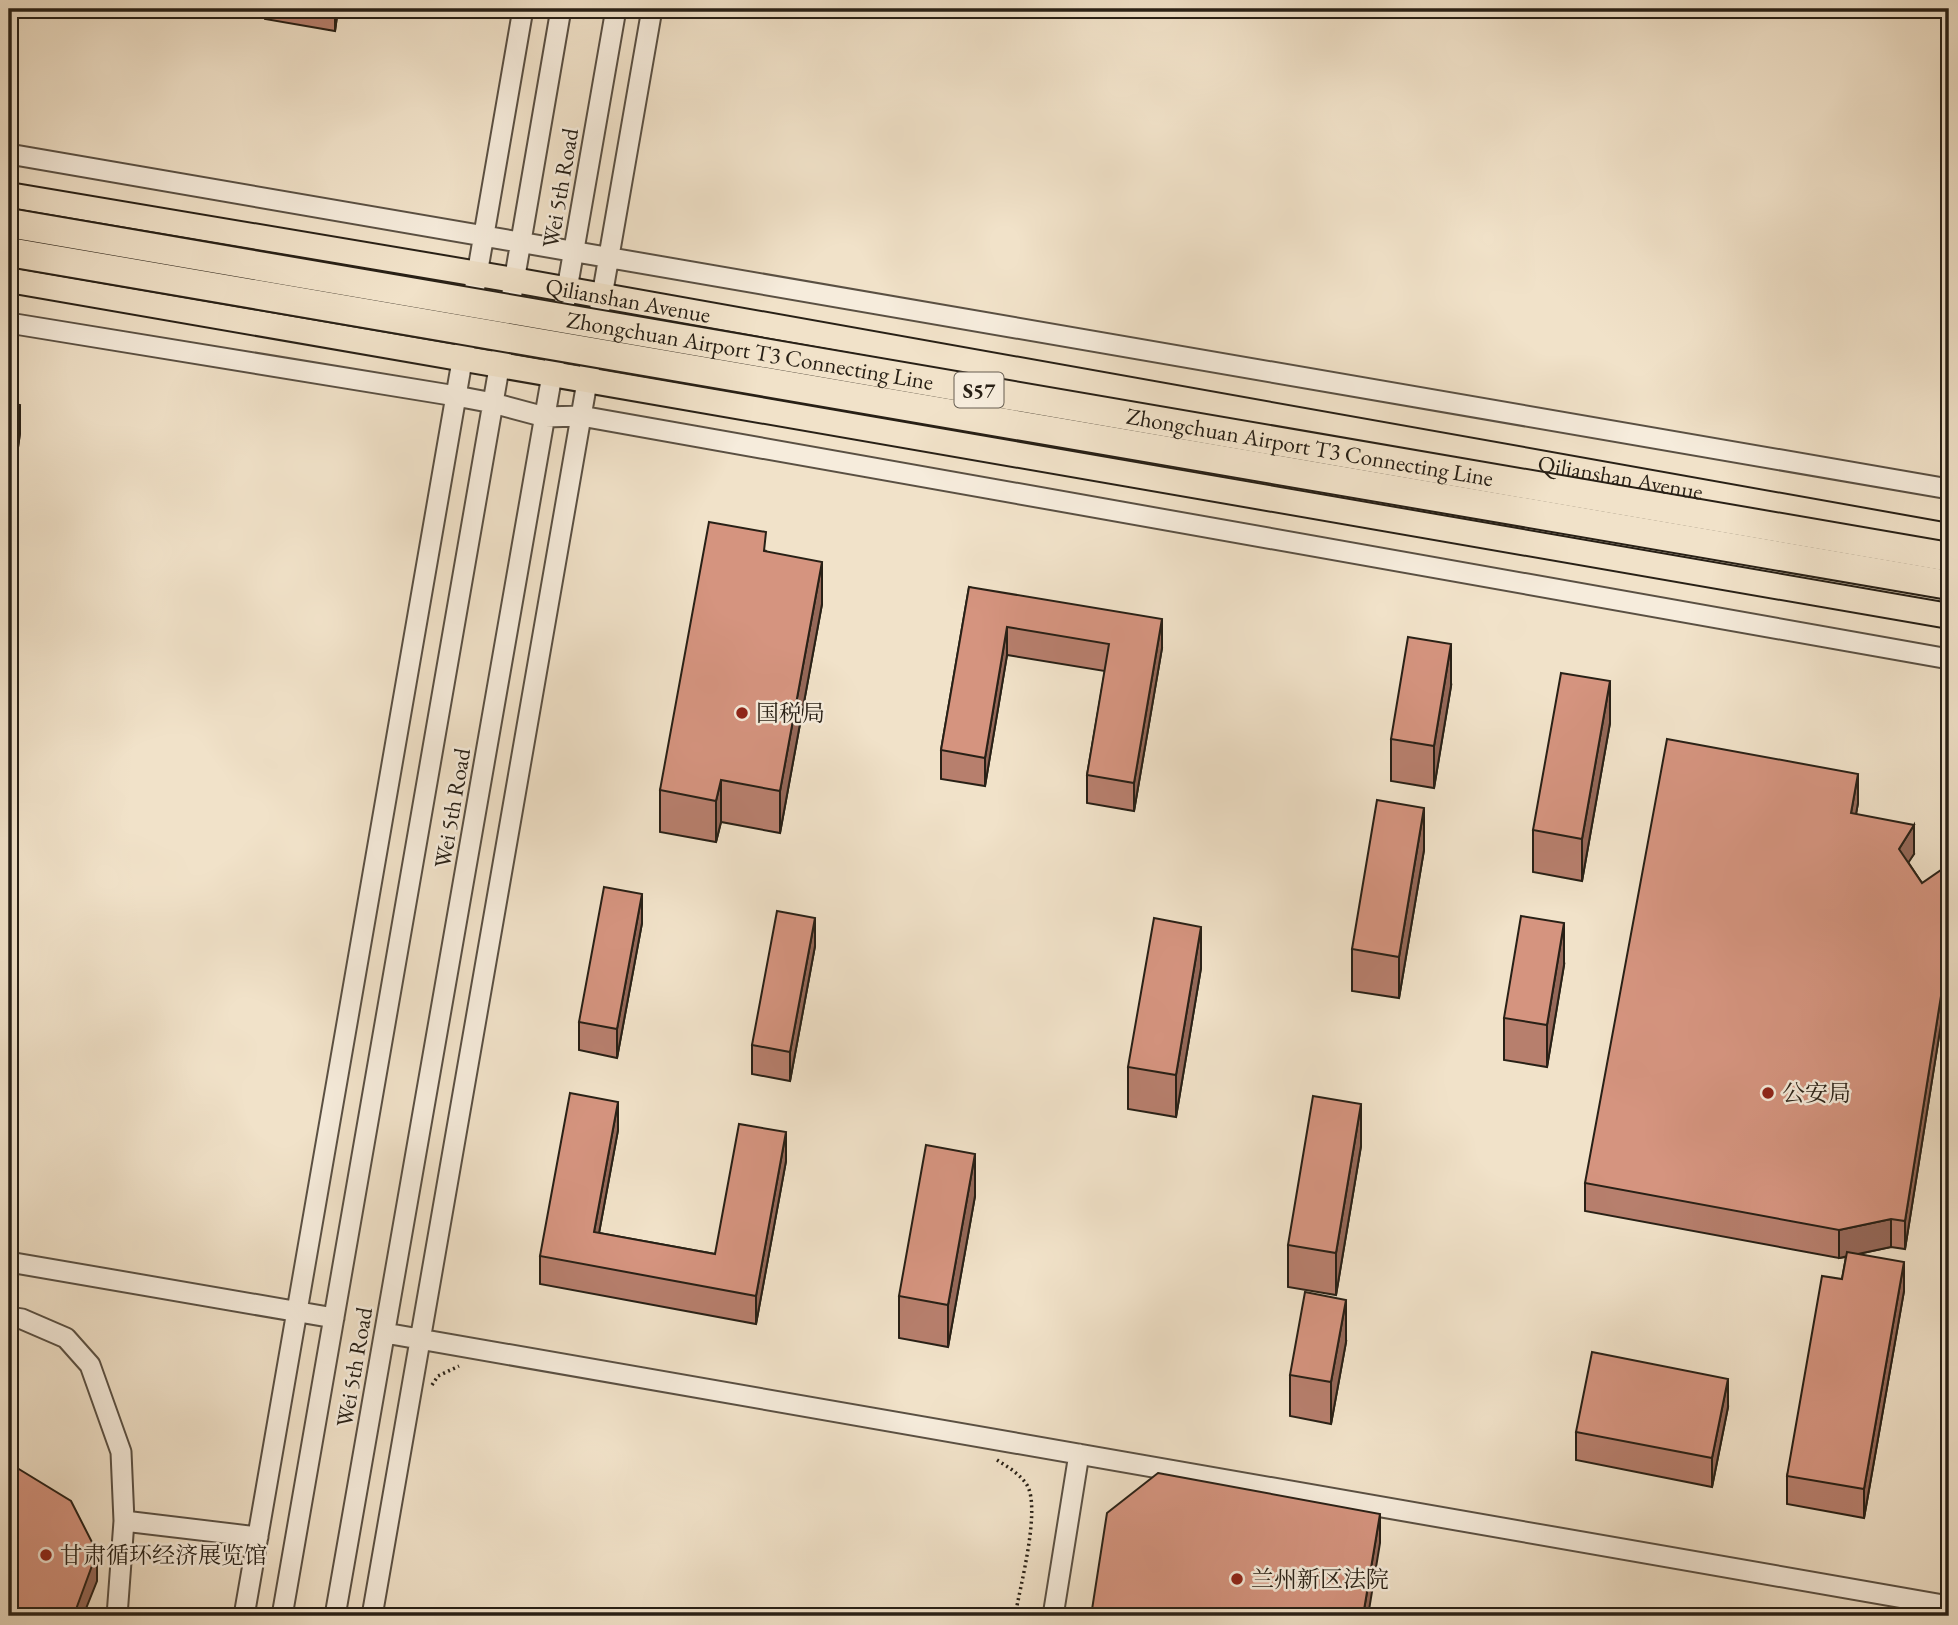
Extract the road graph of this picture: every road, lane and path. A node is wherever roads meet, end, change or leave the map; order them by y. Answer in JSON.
{"nodes":[{"id":1,"x":523,"y":9,"type":"edge"},
{"id":2,"x":561,"y":9,"type":"edge"},
{"id":3,"x":616,"y":9,"type":"edge"},
{"id":4,"x":652,"y":9,"type":"edge"},
{"id":5,"x":9,"y":154,"type":"edge"},
{"id":6,"x":9,"y":195,"type":"edge"},
{"id":7,"x":9,"y":223,"type":"edge"},
{"id":8,"x":484,"y":236,"type":"junction"},
{"id":9,"x":521,"y":242,"type":"junction"},
{"id":10,"x":573,"y":251,"type":"junction"},
{"id":11,"x":9,"y":252,"type":"edge"},
{"id":12,"x":609,"y":258,"type":"junction"},
{"id":13,"x":477,"y":274,"type":"junction"},
{"id":14,"x":9,"y":279,"type":"edge"},
{"id":15,"x":514,"y":280,"type":"junction"},
{"id":16,"x":567,"y":289,"type":"junction"},
{"id":17,"x":602,"y":296,"type":"junction"},
{"id":18,"x":9,"y":323,"type":"edge"},
{"id":19,"x":463,"y":358,"type":"junction"},
{"id":20,"x":499,"y":365,"type":"junction"},
{"id":21,"x":552,"y":374,"type":"junction"},
{"id":22,"x":588,"y":380,"type":"junction"},
{"id":23,"x":456,"y":396,"type":"junction"},
{"id":24,"x":493,"y":403,"type":"junction"},
{"id":25,"x":581,"y":416,"type":"junction"},
{"id":26,"x":545,"y":417,"type":"junction"},
{"id":27,"x":1949,"y":489,"type":"edge"},
{"id":28,"x":1949,"y":536,"type":"edge"},
{"id":29,"x":1949,"y":557,"type":"edge"},
{"id":30,"x":1949,"y":585,"type":"edge"},
{"id":31,"x":1949,"y":616,"type":"edge"},
{"id":32,"x":1949,"y":659,"type":"edge"},
{"id":33,"x":9,"y":1262,"type":"edge"},
{"id":34,"x":297,"y":1312,"type":"junction"},
{"id":35,"x":9,"y":1317,"type":"edge"},
{"id":36,"x":334,"y":1318,"type":"junction"},
{"id":37,"x":385,"y":1333,"type":"junction"},
{"id":38,"x":421,"y":1340,"type":"junction"},
{"id":39,"x":462,"y":1365,"type":"dead end"},
{"id":40,"x":427,"y":1392,"type":"dead end"},
{"id":41,"x":1079,"y":1454,"type":"junction"},
{"id":42,"x":997,"y":1460,"type":"dead end"},
{"id":43,"x":124,"y":1521,"type":"junction"},
{"id":44,"x":258,"y":1537,"type":"junction"},
{"id":45,"x":1949,"y":1606,"type":"edge"},
{"id":46,"x":117,"y":1616,"type":"edge"},
{"id":47,"x":244,"y":1616,"type":"edge"},
{"id":48,"x":282,"y":1616,"type":"edge"},
{"id":49,"x":335,"y":1616,"type":"edge"},
{"id":50,"x":372,"y":1616,"type":"edge"},
{"id":51,"x":1015,"y":1616,"type":"edge"},
{"id":52,"x":1053,"y":1616,"type":"edge"}],
"edges":[{"from":1,"to":8,"type":"street"},
{"from":2,"to":9,"type":"street","name":"Wei 5th Road"},
{"from":3,"to":10,"type":"street","name":"Wei 5th Road"},
{"from":4,"to":12,"type":"street"},
{"from":5,"to":8,"type":"street"},
{"from":6,"to":13,"type":"main road","name":"Qilianshan Avenue"},
{"from":7,"to":29,"type":"highway","name":"Zhongchuan Airport T3 Connecting Line","number":"S57","bridge":true},
{"from":8,"to":9,"type":"street"},
{"from":8,"to":13,"type":"street"},
{"from":9,"to":10,"type":"street"},
{"from":9,"to":15,"type":"street","name":"Wei 5th Road"},
{"from":10,"to":12,"type":"street"},
{"from":10,"to":16,"type":"street","name":"Wei 5th Road"},
{"from":11,"to":30,"type":"highway","name":"Zhongchuan Airport T3 Connecting Line","number":"S57","bridge":true},
{"from":12,"to":17,"type":"street"},
{"from":12,"to":27,"type":"street"},
{"from":13,"to":15,"type":"main road","name":"Qilianshan Avenue"},
{"from":13,"to":19,"type":"street"},
{"from":14,"to":19,"type":"main road"},
{"from":15,"to":16,"type":"main road","name":"Qilianshan Avenue"},
{"from":15,"to":20,"type":"street","name":"Wei 5th Road"},
{"from":16,"to":17,"type":"main road","name":"Qilianshan Avenue"},
{"from":16,"to":21,"type":"street","name":"Wei 5th Road"},
{"from":17,"to":22,"type":"street"},
{"from":17,"to":28,"type":"main road","name":"Qilianshan Avenue"},
{"from":18,"to":23,"type":"street"},
{"from":19,"to":20,"type":"main road"},
{"from":19,"to":23,"type":"street"},
{"from":20,"to":21,"type":"main road"},
{"from":20,"to":24,"type":"street","name":"Wei 5th Road"},
{"from":21,"to":22,"type":"main road"},
{"from":21,"to":26,"type":"street","name":"Wei 5th Road"},
{"from":22,"to":25,"type":"street"},
{"from":22,"to":31,"type":"main road"},
{"from":23,"to":24,"type":"street"},
{"from":23,"to":34,"type":"street"},
{"from":24,"to":26,"type":"street"},
{"from":24,"to":36,"type":"street","name":"Wei 5th Road"},
{"from":25,"to":26,"type":"street"},
{"from":25,"to":32,"type":"street"},
{"from":25,"to":38,"type":"street"},
{"from":26,"to":37,"type":"street","name":"Wei 5th Road"},
{"from":33,"to":34,"type":"street"},
{"from":34,"to":36,"type":"street"},
{"from":34,"to":44,"type":"street"},
{"from":35,"to":43,"type":"street"},
{"from":36,"to":48,"type":"street","name":"Wei 5th Road"},
{"from":37,"to":38,"type":"street"},
{"from":37,"to":49,"type":"street","name":"Wei 5th Road"},
{"from":38,"to":41,"type":"street"},
{"from":38,"to":50,"type":"street"},
{"from":39,"to":40,"type":"path"},
{"from":41,"to":45,"type":"street"},
{"from":41,"to":52,"type":"street"},
{"from":42,"to":51,"type":"path"},
{"from":43,"to":44,"type":"street"},
{"from":43,"to":46,"type":"street"},
{"from":44,"to":47,"type":"street"}]}
